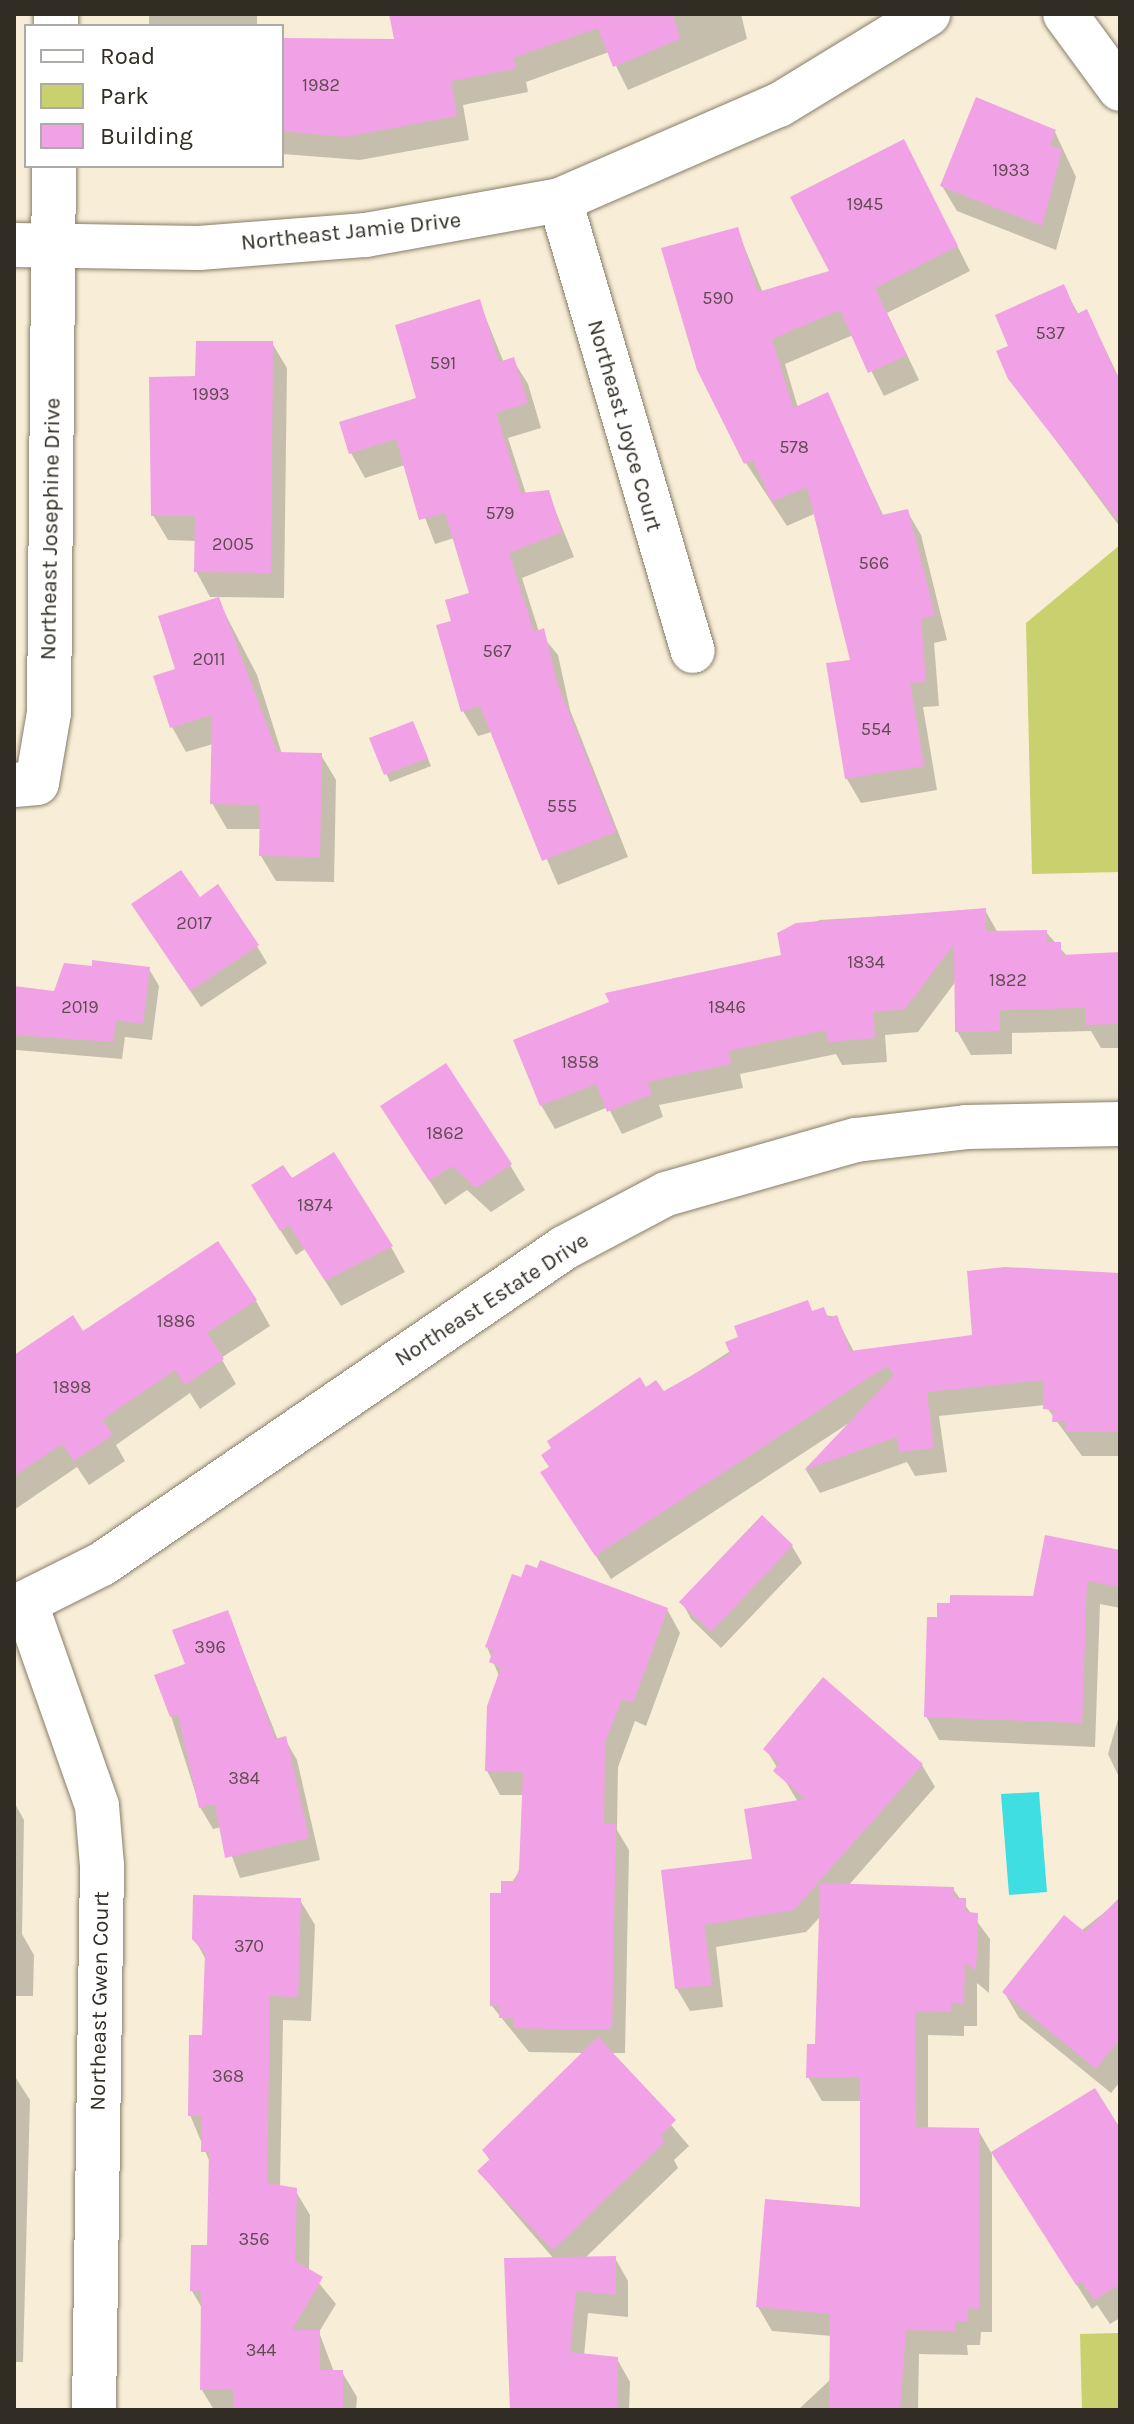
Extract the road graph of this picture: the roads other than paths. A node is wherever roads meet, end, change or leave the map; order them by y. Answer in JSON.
{"nodes":[{"id":1,"x":928,"y":14,"type":"edge"},
{"id":2,"x":1065,"y":14,"type":"edge"},
{"id":3,"x":1120,"y":89,"type":"edge"},
{"id":4,"x":53,"y":168,"type":"edge"},
{"id":5,"x":560,"y":200,"type":"junction"},
{"id":6,"x":33,"y":248,"type":"edge"},
{"id":7,"x":693,"y":651,"type":"dead end"},
{"id":8,"x":14,"y":785,"type":"edge"},
{"id":9,"x":1120,"y":1124,"type":"edge"},
{"id":10,"x":20,"y":1606,"type":"edge"},
{"id":11,"x":94,"y":2410,"type":"edge"}],
"edges":[{"from":1,"to":5,"type":"street","name":"Northeast Jamie Drive"},
{"from":2,"to":3,"type":"street"},
{"from":4,"to":6,"type":"street"},
{"from":5,"to":6,"type":"street","name":"Northeast Jamie Drive"},
{"from":5,"to":7,"type":"street","name":"Northeast Joyce Court"},
{"from":6,"to":8,"type":"street","name":"Northeast Josephine Drive"},
{"from":9,"to":10,"type":"street","name":"Northeast Estate Drive"},
{"from":10,"to":11,"type":"street","name":"Northeast Gwen Court"}]}
